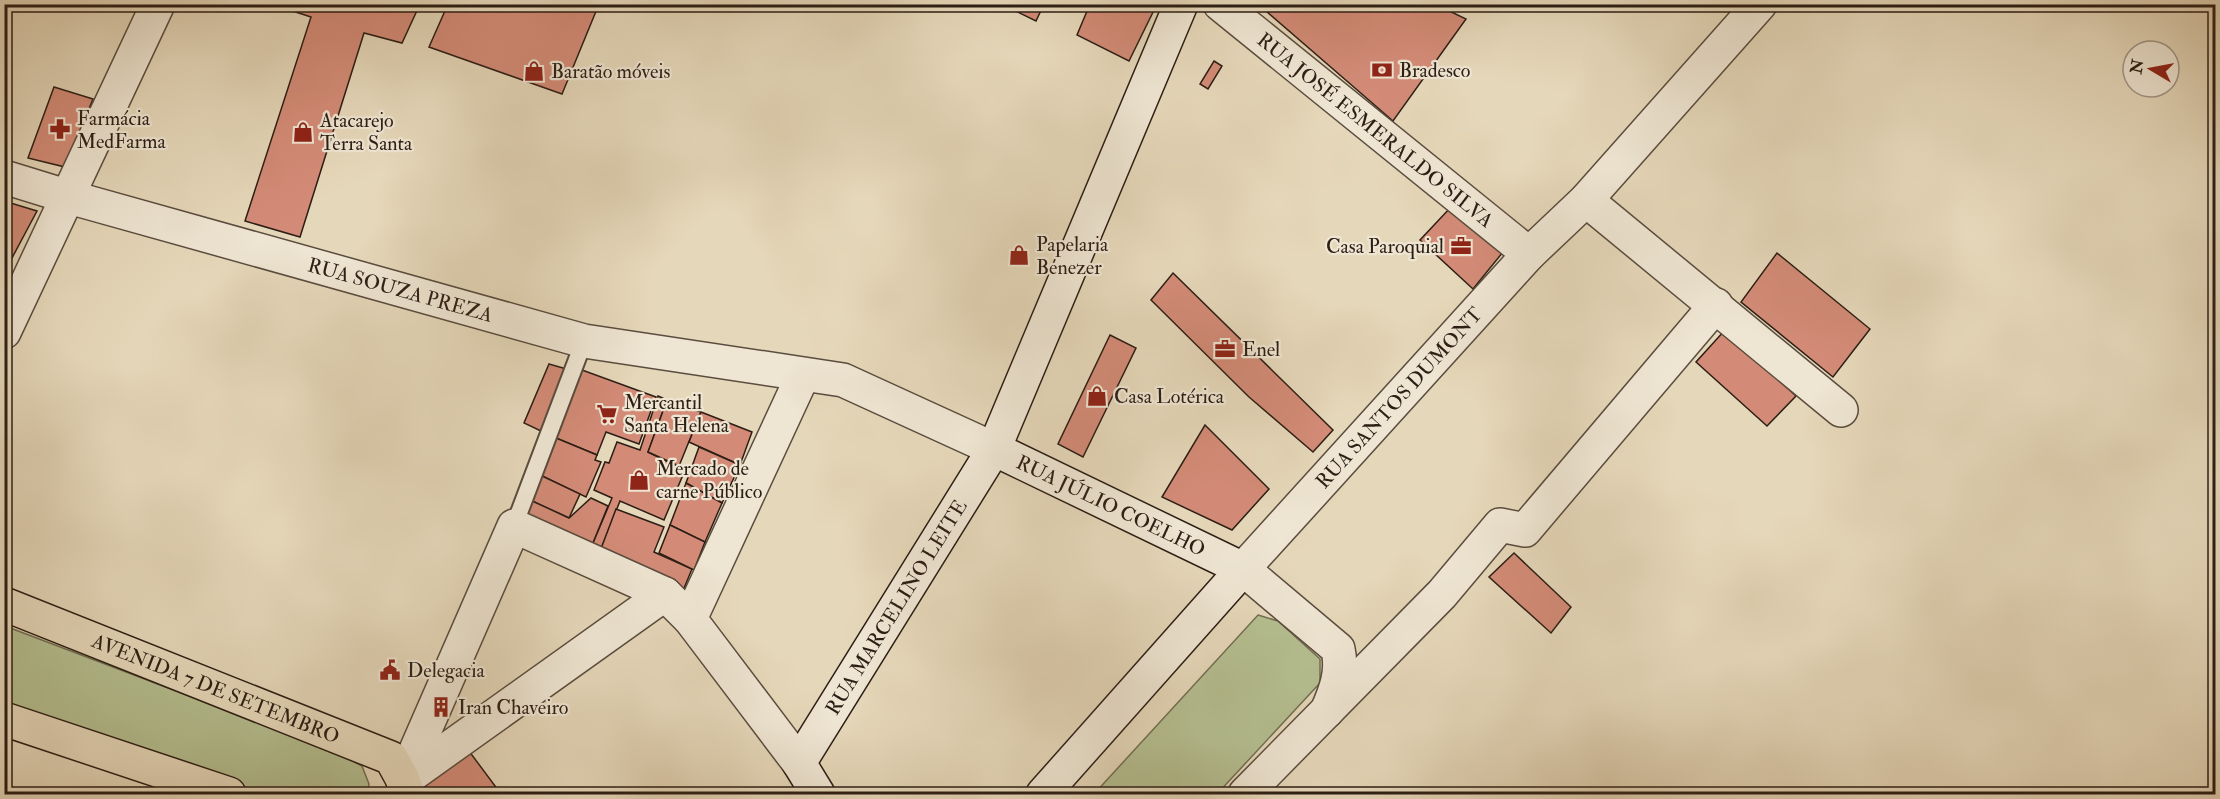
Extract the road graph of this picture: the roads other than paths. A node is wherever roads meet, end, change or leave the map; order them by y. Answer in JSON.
{"nodes":[{"id":1,"x":158,"y":4,"type":"edge"},
{"id":2,"x":1181,"y":4,"type":"edge"},
{"id":3,"x":1220,"y":4,"type":"edge"},
{"id":4,"x":1760,"y":4,"type":"edge"},
{"id":5,"x":4,"y":177,"type":"edge"},
{"id":6,"x":69,"y":197,"type":"junction"},
{"id":7,"x":1586,"y":200,"type":"junction"},
{"id":8,"x":1529,"y":254,"type":"junction"},
{"id":9,"x":1716,"y":305,"type":"junction"},
{"id":10,"x":4,"y":332,"type":"edge"},
{"id":11,"x":584,"y":341,"type":"junction"},
{"id":12,"x":803,"y":375,"type":"junction"},
{"id":13,"x":1841,"y":410,"type":"dead end"},
{"id":14,"x":994,"y":449,"type":"junction"},
{"id":15,"x":514,"y":526,"type":"junction"},
{"id":16,"x":1243,"y":569,"type":"junction"},
{"id":17,"x":665,"y":594,"type":"junction"},
{"id":18,"x":4,"y":604,"type":"edge"},
{"id":19,"x":690,"y":619,"type":"junction"},
{"id":20,"x":1327,"y":711,"type":"junction"},
{"id":21,"x":4,"y":719,"type":"edge"},
{"id":22,"x":799,"y":763,"type":"junction"},
{"id":23,"x":406,"y":790,"type":"edge"},
{"id":24,"x":229,"y":795,"type":"edge"},
{"id":25,"x":818,"y":795,"type":"edge"},
{"id":26,"x":1043,"y":795,"type":"edge"},
{"id":27,"x":1245,"y":795,"type":"edge"}],
"edges":[{"from":1,"to":6,"type":"street"},
{"from":2,"to":14,"type":"street","name":"RUA MARCELINO LEITE"},
{"from":3,"to":8,"type":"street","name":"RUA JOSÉ ESMERALDO SILVA"},
{"from":4,"to":7,"type":"street","name":"RUA SANTOS DUMONT"},
{"from":5,"to":6,"type":"street","name":"RUA SOUZA PREZA"},
{"from":6,"to":10,"type":"street"},
{"from":6,"to":11,"type":"street","name":"RUA SOUZA PREZA"},
{"from":7,"to":8,"type":"street","name":"RUA SANTOS DUMONT"},
{"from":7,"to":9,"type":"street"},
{"from":8,"to":16,"type":"street","name":"RUA SANTOS DUMONT"},
{"from":9,"to":13,"type":"street"},
{"from":9,"to":20,"type":"street"},
{"from":11,"to":12,"type":"street","name":"RUA SOUZA PREZA"},
{"from":11,"to":15,"type":"lane"},
{"from":12,"to":14,"type":"street","name":"RUA JÚLIO COELHO"},
{"from":12,"to":19,"type":"street"},
{"from":14,"to":16,"type":"street","name":"RUA JÚLIO COELHO"},
{"from":14,"to":22,"type":"street","name":"RUA MARCELINO LEITE"},
{"from":15,"to":17,"type":"street"},
{"from":15,"to":23,"type":"street"},
{"from":16,"to":20,"type":"street","name":"RUA JÚLIO COELHO"},
{"from":16,"to":26,"type":"street","name":"RUA SANTOS DUMONT"},
{"from":17,"to":19,"type":"street"},
{"from":17,"to":23,"type":"street"},
{"from":18,"to":23,"type":"main road","name":"AVENIDA 7 DE SETEMBRO"},
{"from":19,"to":22,"type":"street"},
{"from":20,"to":27,"type":"street"},
{"from":21,"to":24,"type":"main road"},
{"from":22,"to":25,"type":"street"}]}
